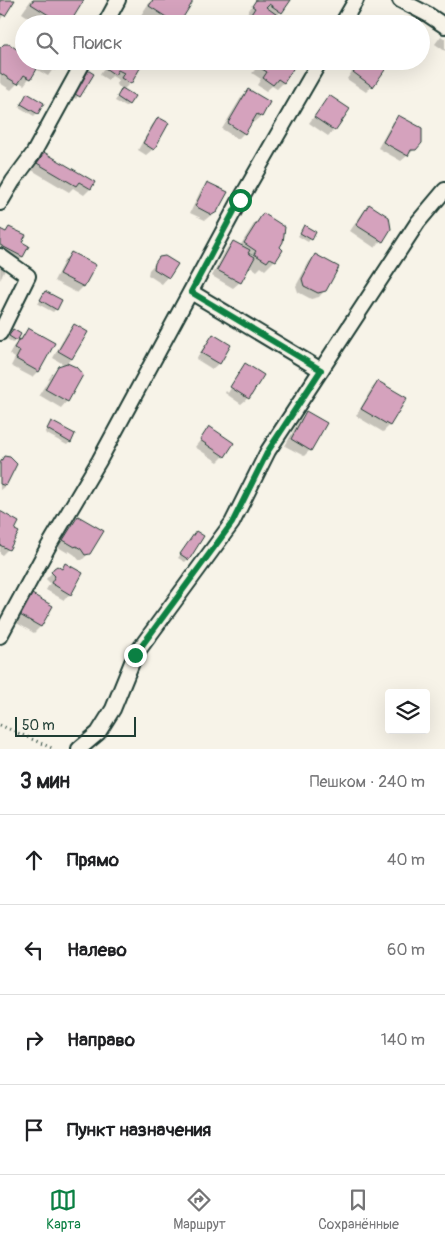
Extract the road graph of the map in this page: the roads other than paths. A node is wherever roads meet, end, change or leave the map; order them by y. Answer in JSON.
{"nodes":[{"id":1,"x":118,"y":0,"type":"edge"},
{"id":2,"x":356,"y":0,"type":"edge"},
{"id":3,"x":400,"y":0,"type":"edge"},
{"id":4,"x":110,"y":15,"type":"edge"},
{"id":5,"x":347,"y":15,"type":"edge"},
{"id":6,"x":429,"y":15,"type":"edge"},
{"id":7,"x":430,"y":15,"type":"edge"},
{"id":8,"x":445,"y":26,"type":"edge"},
{"id":9,"x":79,"y":70,"type":"edge"},
{"id":10,"x":315,"y":70,"type":"edge"},
{"id":11,"x":0,"y":174,"type":"edge"},
{"id":12,"x":13,"y":181,"type":"junction"},
{"id":13,"x":445,"y":190,"type":"edge"},
{"id":14,"x":0,"y":203,"type":"edge"},
{"id":15,"x":0,"y":256,"type":"edge"},
{"id":16,"x":191,"y":292,"type":"junction"},
{"id":17,"x":0,"y":333,"type":"edge"},
{"id":18,"x":321,"y":370,"type":"junction"},
{"id":19,"x":0,"y":636,"type":"edge"},
{"id":20,"x":79,"y":749,"type":"edge"}],
"edges":[{"from":1,"to":4,"type":"street"},
{"from":2,"to":5,"type":"street"},
{"from":3,"to":6,"type":"street"},
{"from":7,"to":8,"type":"street"},
{"from":9,"to":12,"type":"street"},
{"from":10,"to":16,"type":"street"},
{"from":11,"to":12,"type":"street"},
{"from":12,"to":14,"type":"street"},
{"from":13,"to":18,"type":"street"},
{"from":15,"to":17,"type":"street"},
{"from":16,"to":18,"type":"street"},
{"from":16,"to":19,"type":"street"},
{"from":18,"to":20,"type":"street"}]}
